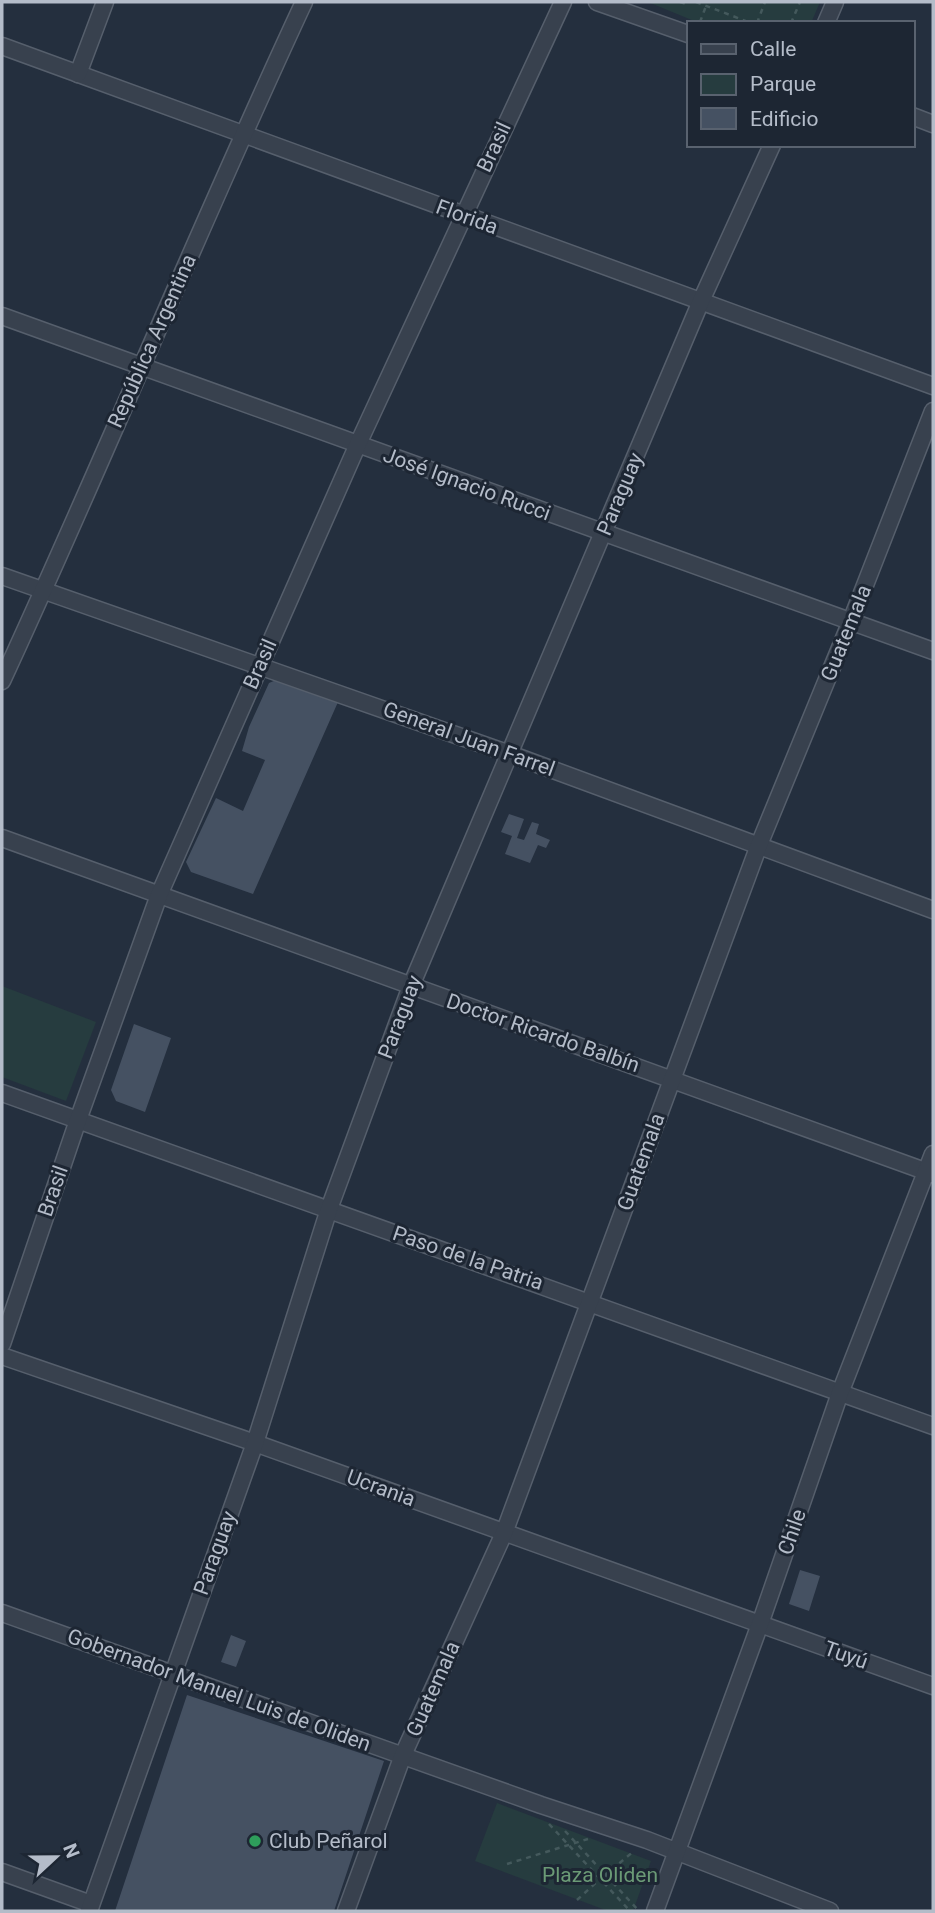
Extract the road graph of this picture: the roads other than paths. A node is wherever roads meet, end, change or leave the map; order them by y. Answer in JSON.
{"nodes":[{"id":1,"x":105,"y":2,"type":"edge"},
{"id":2,"x":304,"y":2,"type":"edge"},
{"id":3,"x":562,"y":2,"type":"edge"},
{"id":4,"x":597,"y":2,"type":"edge"},
{"id":5,"x":835,"y":2,"type":"edge"},
{"id":6,"x":827,"y":21,"type":"edge"},
{"id":7,"x":687,"y":34,"type":"edge"},
{"id":8,"x":2,"y":46,"type":"edge"},
{"id":9,"x":78,"y":74,"type":"junction"},
{"id":10,"x":914,"y":118,"type":"edge"},
{"id":11,"x":933,"y":124,"type":"edge"},
{"id":12,"x":243,"y":134,"type":"junction"},
{"id":13,"x":771,"y":147,"type":"edge"},
{"id":14,"x":462,"y":215,"type":"junction"},
{"id":15,"x":701,"y":301,"type":"junction"},
{"id":16,"x":2,"y":316,"type":"edge"},
{"id":17,"x":141,"y":366,"type":"junction"},
{"id":18,"x":933,"y":386,"type":"edge"},
{"id":19,"x":933,"y":411,"type":"edge"},
{"id":20,"x":358,"y":444,"type":"junction"},
{"id":21,"x":604,"y":532,"type":"junction"},
{"id":22,"x":2,"y":576,"type":"edge"},
{"id":23,"x":44,"y":590,"type":"junction"},
{"id":24,"x":851,"y":621,"type":"junction"},
{"id":25,"x":933,"y":651,"type":"edge"},
{"id":26,"x":260,"y":664,"type":"junction"},
{"id":27,"x":2,"y":681,"type":"edge"},
{"id":28,"x":510,"y":754,"type":"junction"},
{"id":29,"x":2,"y":838,"type":"edge"},
{"id":30,"x":759,"y":845,"type":"junction"},
{"id":31,"x":159,"y":895,"type":"junction"},
{"id":32,"x":933,"y":910,"type":"edge"},
{"id":33,"x":411,"y":986,"type":"junction"},
{"id":34,"x":671,"y":1078,"type":"junction"},
{"id":35,"x":2,"y":1093,"type":"edge"},
{"id":36,"x":78,"y":1120,"type":"junction"},
{"id":37,"x":933,"y":1154,"type":"edge"},
{"id":38,"x":930,"y":1173,"type":"edge"},
{"id":39,"x":330,"y":1209,"type":"junction"},
{"id":40,"x":590,"y":1301,"type":"junction"},
{"id":41,"x":2,"y":1344,"type":"edge"},
{"id":42,"x":2,"y":1356,"type":"edge"},
{"id":43,"x":840,"y":1393,"type":"junction"},
{"id":44,"x":933,"y":1426,"type":"edge"},
{"id":45,"x":255,"y":1443,"type":"junction"},
{"id":46,"x":504,"y":1533,"type":"junction"},
{"id":47,"x":2,"y":1613,"type":"edge"},
{"id":48,"x":760,"y":1624,"type":"junction"},
{"id":49,"x":171,"y":1674,"type":"junction"},
{"id":50,"x":933,"y":1686,"type":"edge"},
{"id":51,"x":403,"y":1755,"type":"junction"},
{"id":52,"x":678,"y":1851,"type":"junction"},
{"id":53,"x":2,"y":1872,"type":"edge"},
{"id":54,"x":90,"y":1907,"type":"edge"},
{"id":55,"x":346,"y":1911,"type":"edge"},
{"id":56,"x":655,"y":1911,"type":"edge"},
{"id":57,"x":831,"y":1911,"type":"edge"}],
"edges":[{"from":1,"to":9,"type":"street"},
{"from":2,"to":12,"type":"street","name":"República Argentina"},
{"from":3,"to":14,"type":"street","name":"Brasil"},
{"from":4,"to":7,"type":"street"},
{"from":5,"to":6,"type":"street"},
{"from":8,"to":9,"type":"street","name":"Florida"},
{"from":9,"to":12,"type":"street","name":"Florida"},
{"from":10,"to":11,"type":"street"},
{"from":12,"to":14,"type":"street","name":"Florida"},
{"from":12,"to":17,"type":"street","name":"República Argentina"},
{"from":13,"to":15,"type":"street","name":"Paraguay"},
{"from":14,"to":15,"type":"street","name":"Florida"},
{"from":14,"to":20,"type":"street","name":"Brasil"},
{"from":15,"to":18,"type":"street","name":"Florida"},
{"from":15,"to":21,"type":"street","name":"Paraguay"},
{"from":16,"to":17,"type":"street","name":"José Ignacio Rucci"},
{"from":17,"to":20,"type":"street","name":"José Ignacio Rucci"},
{"from":17,"to":23,"type":"street","name":"República Argentina"},
{"from":19,"to":24,"type":"street","name":"Guatemala"},
{"from":20,"to":21,"type":"street","name":"José Ignacio Rucci"},
{"from":20,"to":26,"type":"street","name":"Brasil"},
{"from":21,"to":24,"type":"street","name":"José Ignacio Rucci"},
{"from":21,"to":28,"type":"street","name":"Paraguay"},
{"from":22,"to":23,"type":"street","name":"General Juan Farrel"},
{"from":23,"to":26,"type":"street","name":"General Juan Farrel"},
{"from":23,"to":27,"type":"street","name":"República Argentina"},
{"from":24,"to":25,"type":"street","name":"José Ignacio Rucci"},
{"from":24,"to":30,"type":"street","name":"Guatemala"},
{"from":26,"to":28,"type":"street","name":"General Juan Farrel"},
{"from":26,"to":31,"type":"street","name":"Brasil"},
{"from":28,"to":30,"type":"street","name":"General Juan Farrel"},
{"from":28,"to":33,"type":"street","name":"Paraguay"},
{"from":29,"to":31,"type":"street","name":"Doctor Ricardo Balbín"},
{"from":30,"to":32,"type":"street","name":"General Juan Farrel"},
{"from":30,"to":34,"type":"street","name":"Guatemala"},
{"from":31,"to":33,"type":"street","name":"Doctor Ricardo Balbín"},
{"from":31,"to":36,"type":"street","name":"Brasil"},
{"from":33,"to":34,"type":"street","name":"Doctor Ricardo Balbín"},
{"from":33,"to":39,"type":"street","name":"Paraguay"},
{"from":34,"to":38,"type":"street","name":"Doctor Ricardo Balbín"},
{"from":34,"to":40,"type":"street","name":"Guatemala"},
{"from":35,"to":36,"type":"street","name":"Paso de la Patria"},
{"from":36,"to":39,"type":"street","name":"Paso de la Patria"},
{"from":36,"to":41,"type":"street","name":"Brasil"},
{"from":37,"to":38,"type":"street","name":"Chile"},
{"from":38,"to":43,"type":"street","name":"Chile"},
{"from":39,"to":40,"type":"street","name":"Paso de la Patria"},
{"from":39,"to":45,"type":"street","name":"Paraguay"},
{"from":40,"to":43,"type":"street","name":"Paso de la Patria"},
{"from":40,"to":46,"type":"street","name":"Guatemala"},
{"from":42,"to":45,"type":"street","name":"Ucrania"},
{"from":43,"to":44,"type":"street","name":"Paso de la Patria"},
{"from":43,"to":48,"type":"street","name":"Chile"},
{"from":45,"to":46,"type":"street","name":"Ucrania"},
{"from":45,"to":49,"type":"street","name":"Paraguay"},
{"from":46,"to":48,"type":"street","name":"Ucrania"},
{"from":46,"to":51,"type":"street","name":"Guatemala"},
{"from":47,"to":49,"type":"street","name":"Gobernador Manuel Luis de Oliden"},
{"from":48,"to":50,"type":"street","name":"Tuyú"},
{"from":48,"to":52,"type":"street","name":"Chile"},
{"from":49,"to":51,"type":"street","name":"Gobernador Manuel Luis de Oliden"},
{"from":49,"to":54,"type":"street","name":"Paraguay"},
{"from":51,"to":52,"type":"street","name":"Gobernador Manuel Luis de Oliden"},
{"from":51,"to":55,"type":"street","name":"Guatemala"},
{"from":52,"to":56,"type":"street","name":"Chile"},
{"from":52,"to":57,"type":"street","name":"Gobernador Manuel Luis de Oliden"},
{"from":53,"to":54,"type":"street"}]}
